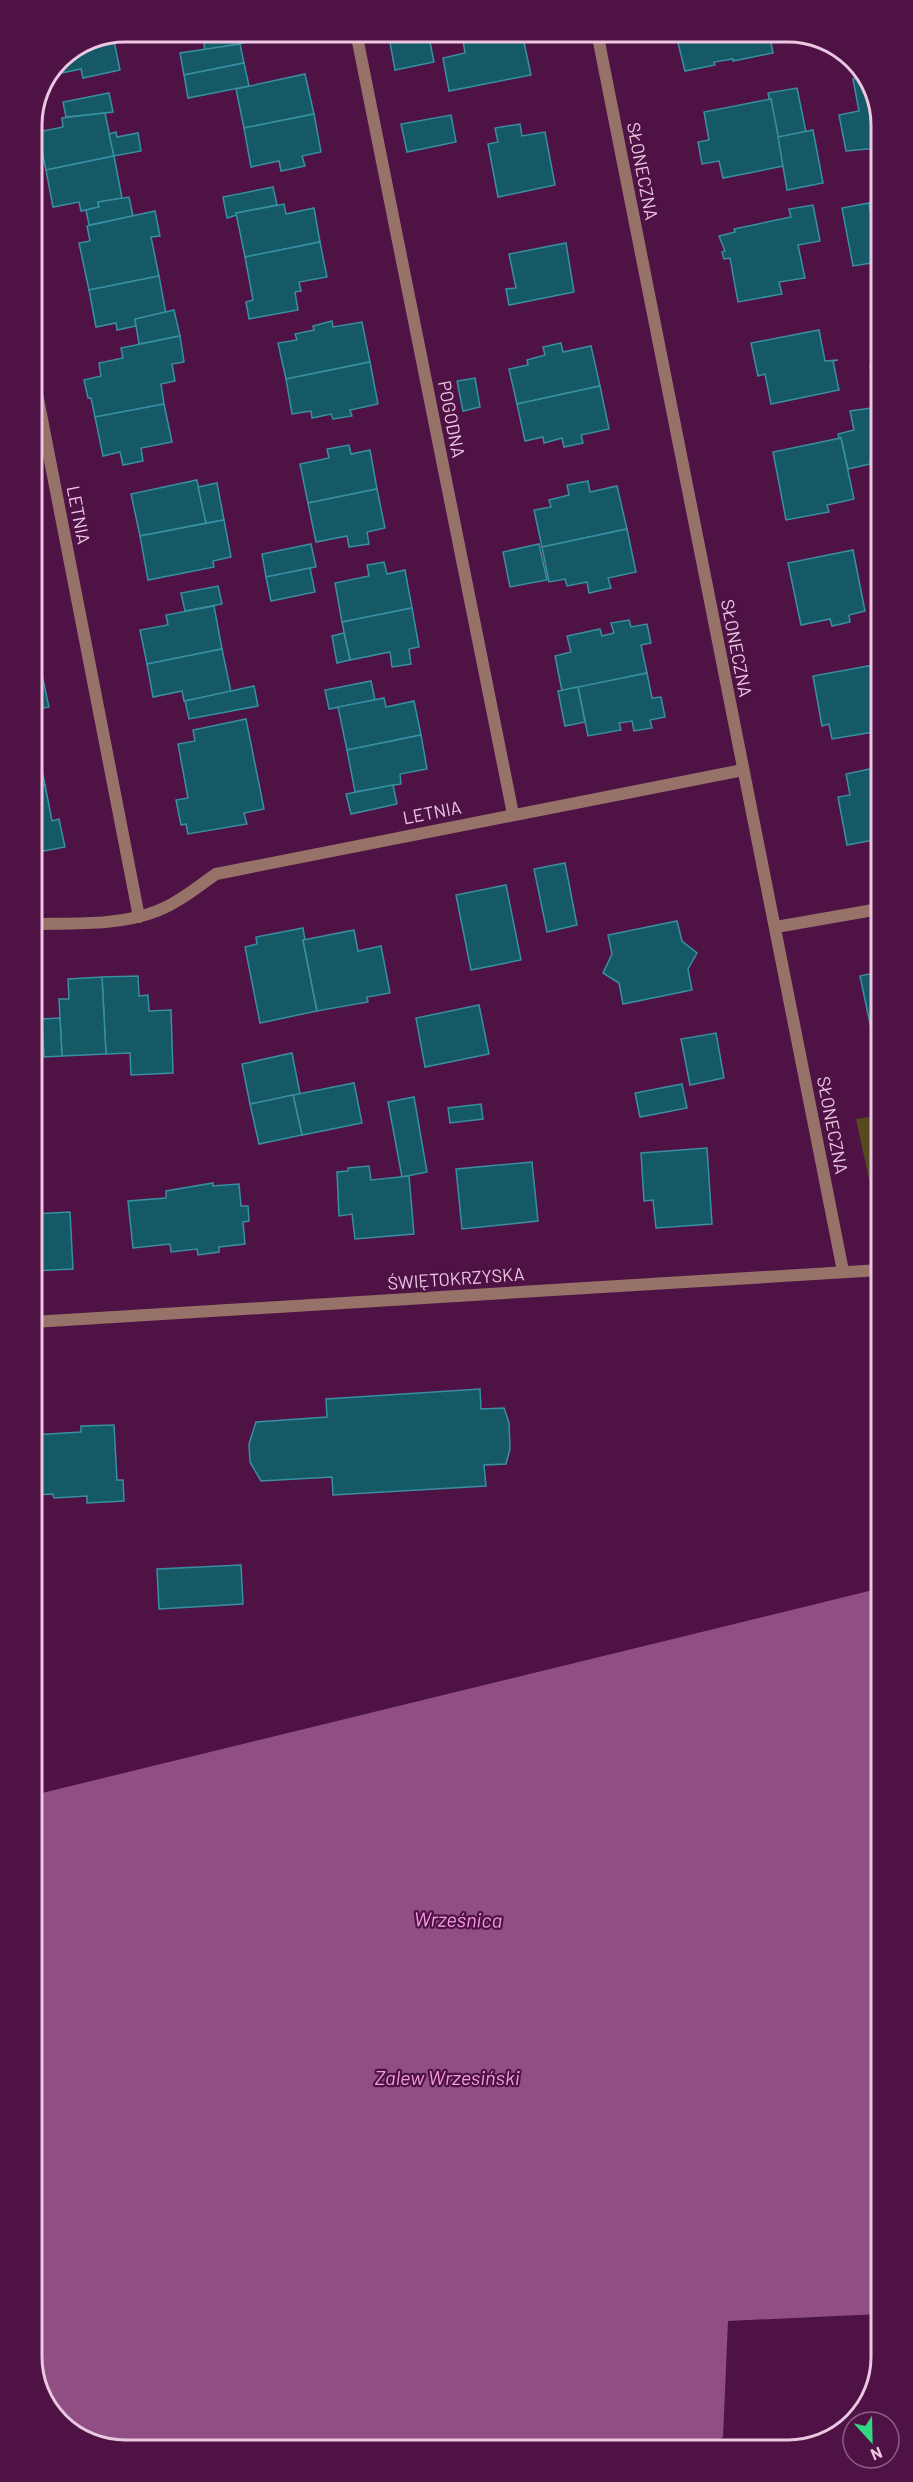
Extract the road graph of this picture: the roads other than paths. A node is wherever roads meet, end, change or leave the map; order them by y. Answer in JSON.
{"nodes":[{"id":1,"x":358,"y":42,"type":"edge"},
{"id":2,"x":599,"y":42,"type":"edge"},
{"id":3,"x":42,"y":419,"type":"edge"},
{"id":4,"x":743,"y":770,"type":"junction"},
{"id":5,"x":513,"y":814,"type":"junction"},
{"id":6,"x":871,"y":910,"type":"edge"},
{"id":7,"x":139,"y":917,"type":"junction"},
{"id":8,"x":42,"y":924,"type":"edge"},
{"id":9,"x":776,"y":927,"type":"junction"},
{"id":10,"x":871,"y":1270,"type":"edge"},
{"id":11,"x":843,"y":1271,"type":"junction"},
{"id":12,"x":42,"y":1321,"type":"edge"}],
"edges":[{"from":1,"to":5,"type":"street","name":"POGODNA"},
{"from":2,"to":4,"type":"street","name":"SŁONECZNA"},
{"from":3,"to":7,"type":"street","name":"LETNIA"},
{"from":4,"to":5,"type":"street","name":"LETNIA"},
{"from":4,"to":9,"type":"street","name":"SŁONECZNA"},
{"from":5,"to":7,"type":"street","name":"LETNIA"},
{"from":6,"to":9,"type":"street"},
{"from":7,"to":8,"type":"street","name":"LETNIA"},
{"from":9,"to":11,"type":"street","name":"SŁONECZNA"},
{"from":10,"to":11,"type":"street","name":"ŚWIĘTOKRZYSKA"},
{"from":11,"to":12,"type":"street","name":"ŚWIĘTOKRZYSKA"}]}
